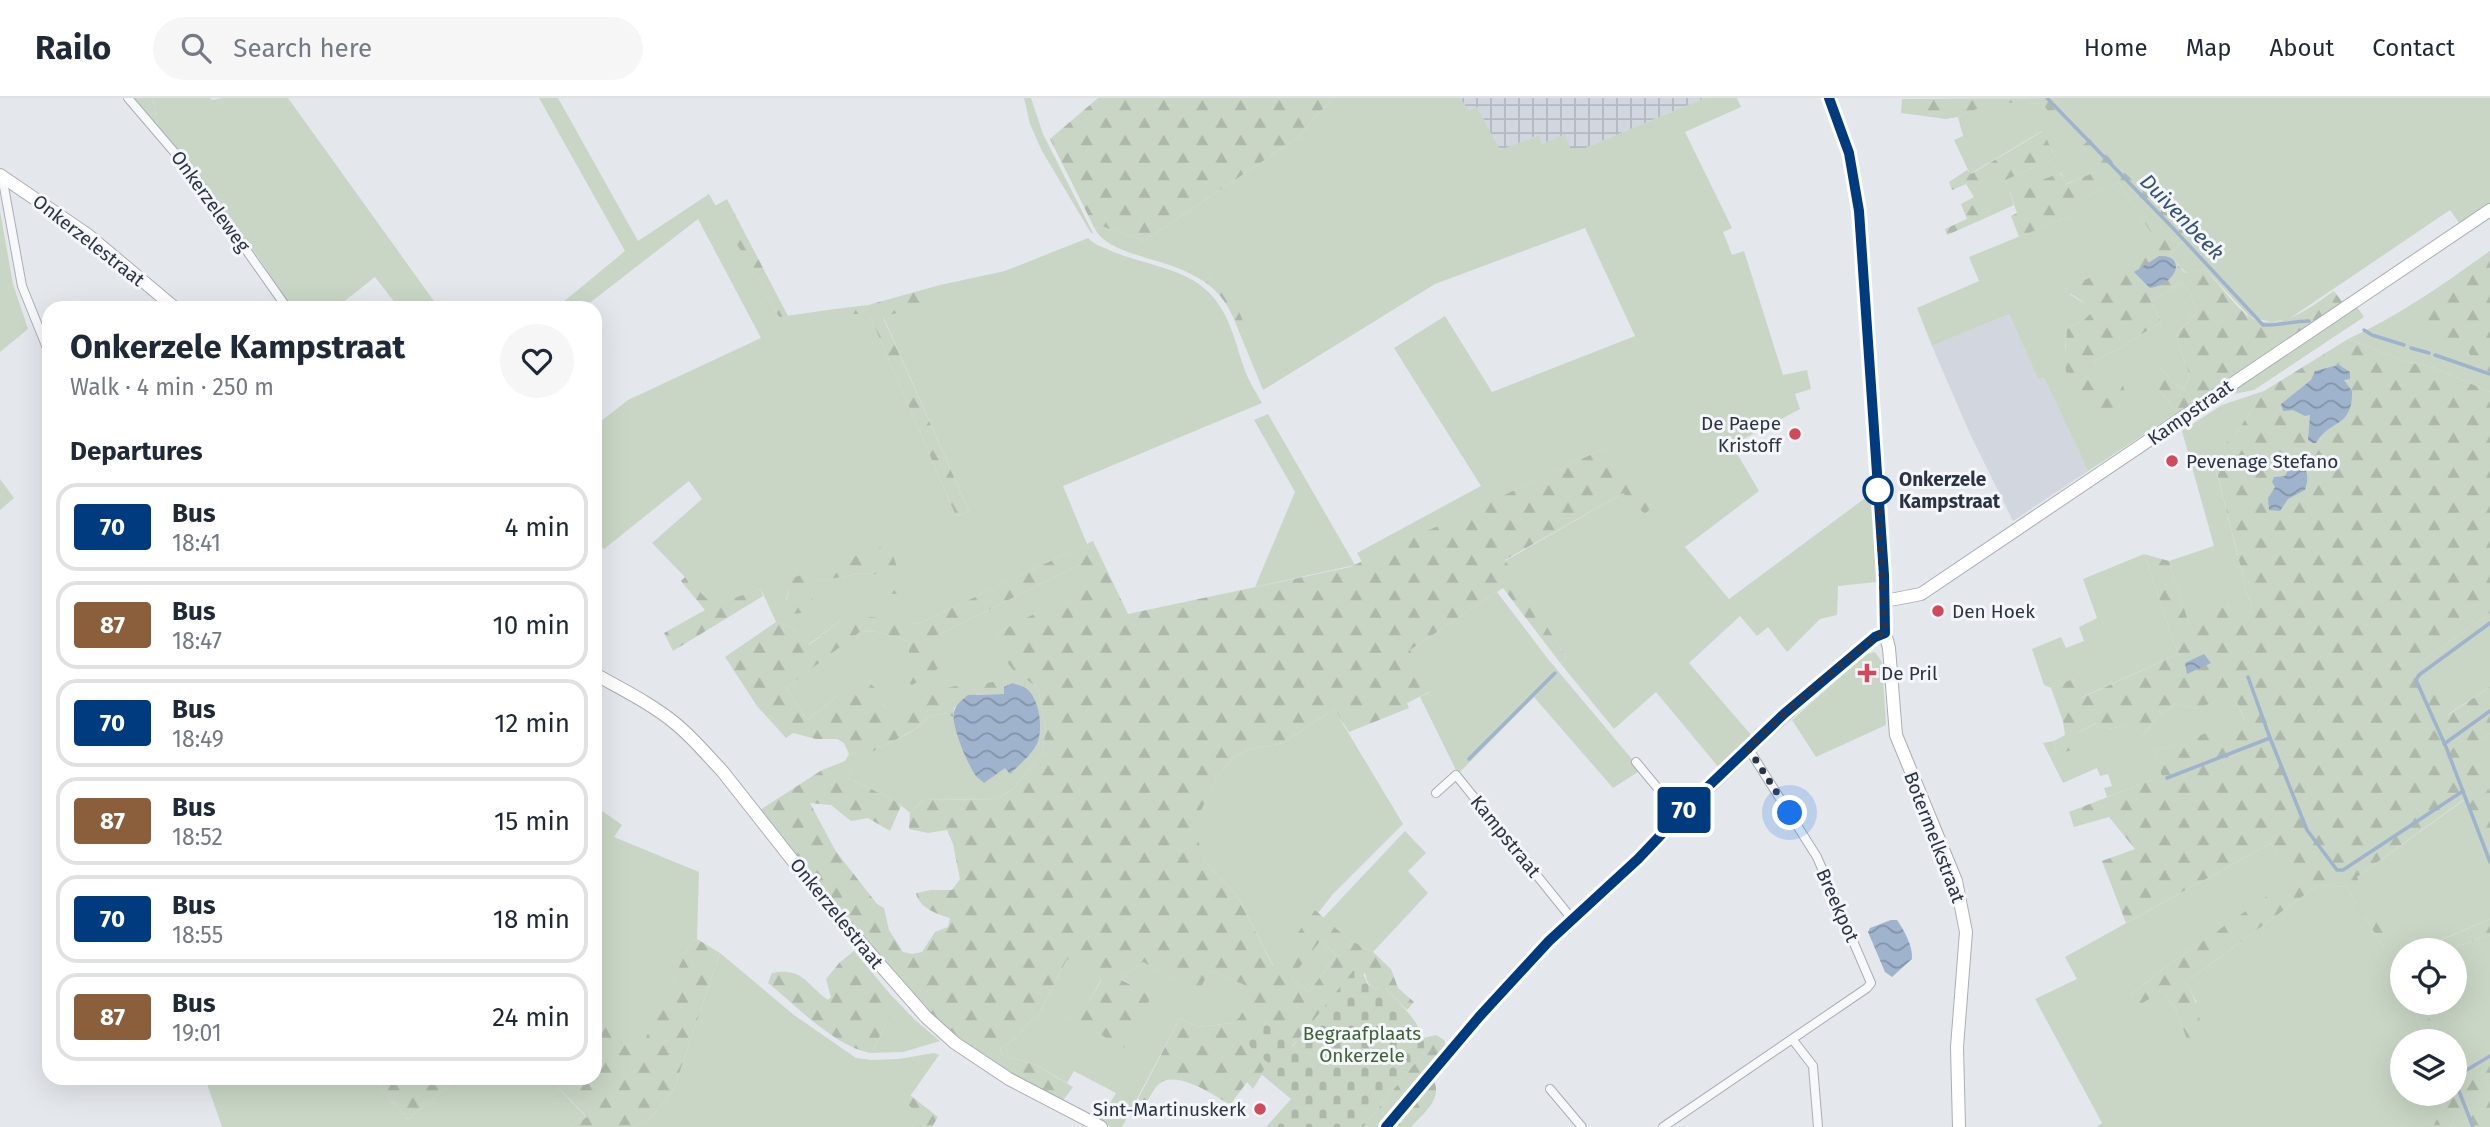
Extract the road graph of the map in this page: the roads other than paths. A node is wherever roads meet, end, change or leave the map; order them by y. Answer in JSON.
{"nodes":[{"id":1,"x":128,"y":98,"type":"edge"},
{"id":2,"x":1829,"y":98,"type":"edge"},
{"id":3,"x":1,"y":176,"type":"edge"},
{"id":4,"x":2490,"y":210,"type":"edge"},
{"id":5,"x":167,"y":301,"type":"edge"},
{"id":6,"x":282,"y":301,"type":"edge"},
{"id":7,"x":42,"y":336,"type":"edge"},
{"id":8,"x":1885,"y":601,"type":"junction"},
{"id":9,"x":1885,"y":633,"type":"junction"},
{"id":10,"x":602,"y":678,"type":"edge"},
{"id":11,"x":1748,"y":748,"type":"junction"},
{"id":12,"x":1636,"y":762,"type":"dead end"},
{"id":13,"x":1436,"y":793,"type":"dead end"},
{"id":14,"x":1680,"y":815,"type":"junction"},
{"id":15,"x":1572,"y":919,"type":"junction"},
{"id":16,"x":1793,"y":1040,"type":"junction"},
{"id":17,"x":1550,"y":1089,"type":"dead end"},
{"id":18,"x":1101,"y":1127,"type":"edge"},
{"id":19,"x":1386,"y":1127,"type":"edge"},
{"id":20,"x":1582,"y":1127,"type":"edge"},
{"id":21,"x":1663,"y":1127,"type":"edge"},
{"id":22,"x":1818,"y":1127,"type":"edge"},
{"id":23,"x":1959,"y":1127,"type":"edge"}],
"edges":[{"from":1,"to":6,"type":"street","name":"Onkerzeleweg"},
{"from":2,"to":8,"type":"street","name":"Botermelkstraat"},
{"from":3,"to":5,"type":"street","name":"Onkerzelestraat"},
{"from":3,"to":7,"type":"street"},
{"from":4,"to":8,"type":"street","name":"Kampstraat"},
{"from":8,"to":9,"type":"street","name":"Botermelkstraat"},
{"from":9,"to":11,"type":"street"},
{"from":9,"to":23,"type":"street","name":"Botermelkstraat"},
{"from":10,"to":18,"type":"street","name":"Onkerzelestraat"},
{"from":11,"to":14,"type":"street"},
{"from":11,"to":16,"type":"street","name":"Breekpot"},
{"from":12,"to":14,"type":"street"},
{"from":13,"to":15,"type":"street","name":"Kampstraat"},
{"from":14,"to":15,"type":"street"},
{"from":15,"to":19,"type":"street"},
{"from":16,"to":21,"type":"street","name":"Breekpot"},
{"from":16,"to":22,"type":"street"},
{"from":17,"to":20,"type":"street"}]}
